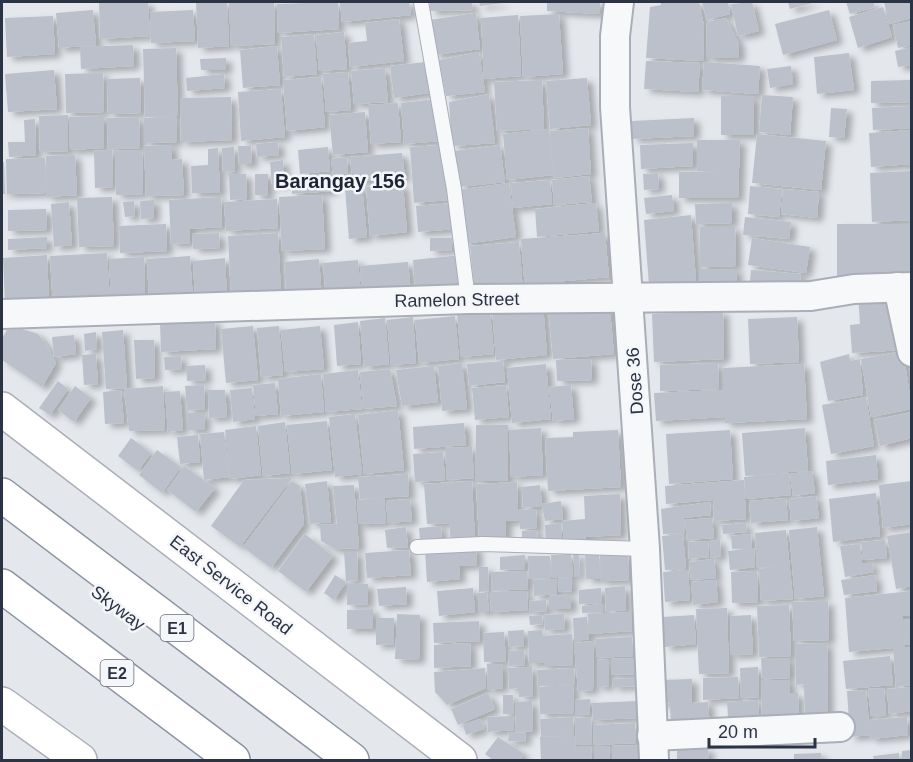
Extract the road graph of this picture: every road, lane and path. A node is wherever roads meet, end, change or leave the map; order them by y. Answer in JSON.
{"nodes":[{"id":1,"x":421,"y":2,"type":"edge"},
{"id":2,"x":620,"y":2,"type":"edge"},
{"id":3,"x":905,"y":287,"type":"edge"},
{"id":4,"x":629,"y":298,"type":"junction"},
{"id":5,"x":468,"y":299,"type":"junction"},
{"id":6,"x":2,"y":314,"type":"edge"},
{"id":7,"x":912,"y":352,"type":"edge"},
{"id":8,"x":2,"y":409,"type":"edge"},
{"id":9,"x":2,"y":495,"type":"edge"},
{"id":10,"x":2,"y":521,"type":"edge"},
{"id":11,"x":417,"y":547,"type":"dead end"},
{"id":12,"x":645,"y":549,"type":"junction"},
{"id":13,"x":2,"y":586,"type":"edge"},
{"id":14,"x":2,"y":606,"type":"edge"},
{"id":15,"x":2,"y":704,"type":"edge"},
{"id":16,"x":840,"y":727,"type":"dead end"},
{"id":17,"x":653,"y":748,"type":"edge"},
{"id":18,"x":80,"y":760,"type":"edge"},
{"id":19,"x":207,"y":760,"type":"edge"},
{"id":20,"x":233,"y":760,"type":"edge"},
{"id":21,"x":320,"y":760,"type":"edge"},
{"id":22,"x":352,"y":760,"type":"edge"},
{"id":23,"x":460,"y":760,"type":"edge"}],
"edges":[{"from":1,"to":5,"type":"lane"},
{"from":2,"to":4,"type":"street","name":"Dose 36"},
{"from":3,"to":4,"type":"street","name":"Ramelon Street"},
{"from":3,"to":7,"type":"street"},
{"from":4,"to":5,"type":"street","name":"Ramelon Street"},
{"from":4,"to":12,"type":"street","name":"Dose 36"},
{"from":5,"to":6,"type":"street","name":"Ramelon Street"},
{"from":8,"to":23,"type":"main road","name":"East Service Road"},
{"from":9,"to":22,"type":"main road","number":"E1"},
{"from":10,"to":21,"type":"main road","name":"Skyway"},
{"from":11,"to":12,"type":"lane"},
{"from":12,"to":17,"type":"street","name":"Dose 36"},
{"from":13,"to":20,"type":"main road","number":"E2"},
{"from":14,"to":19,"type":"main road"},
{"from":15,"to":18,"type":"main road"},
{"from":16,"to":17,"type":"street"}]}
